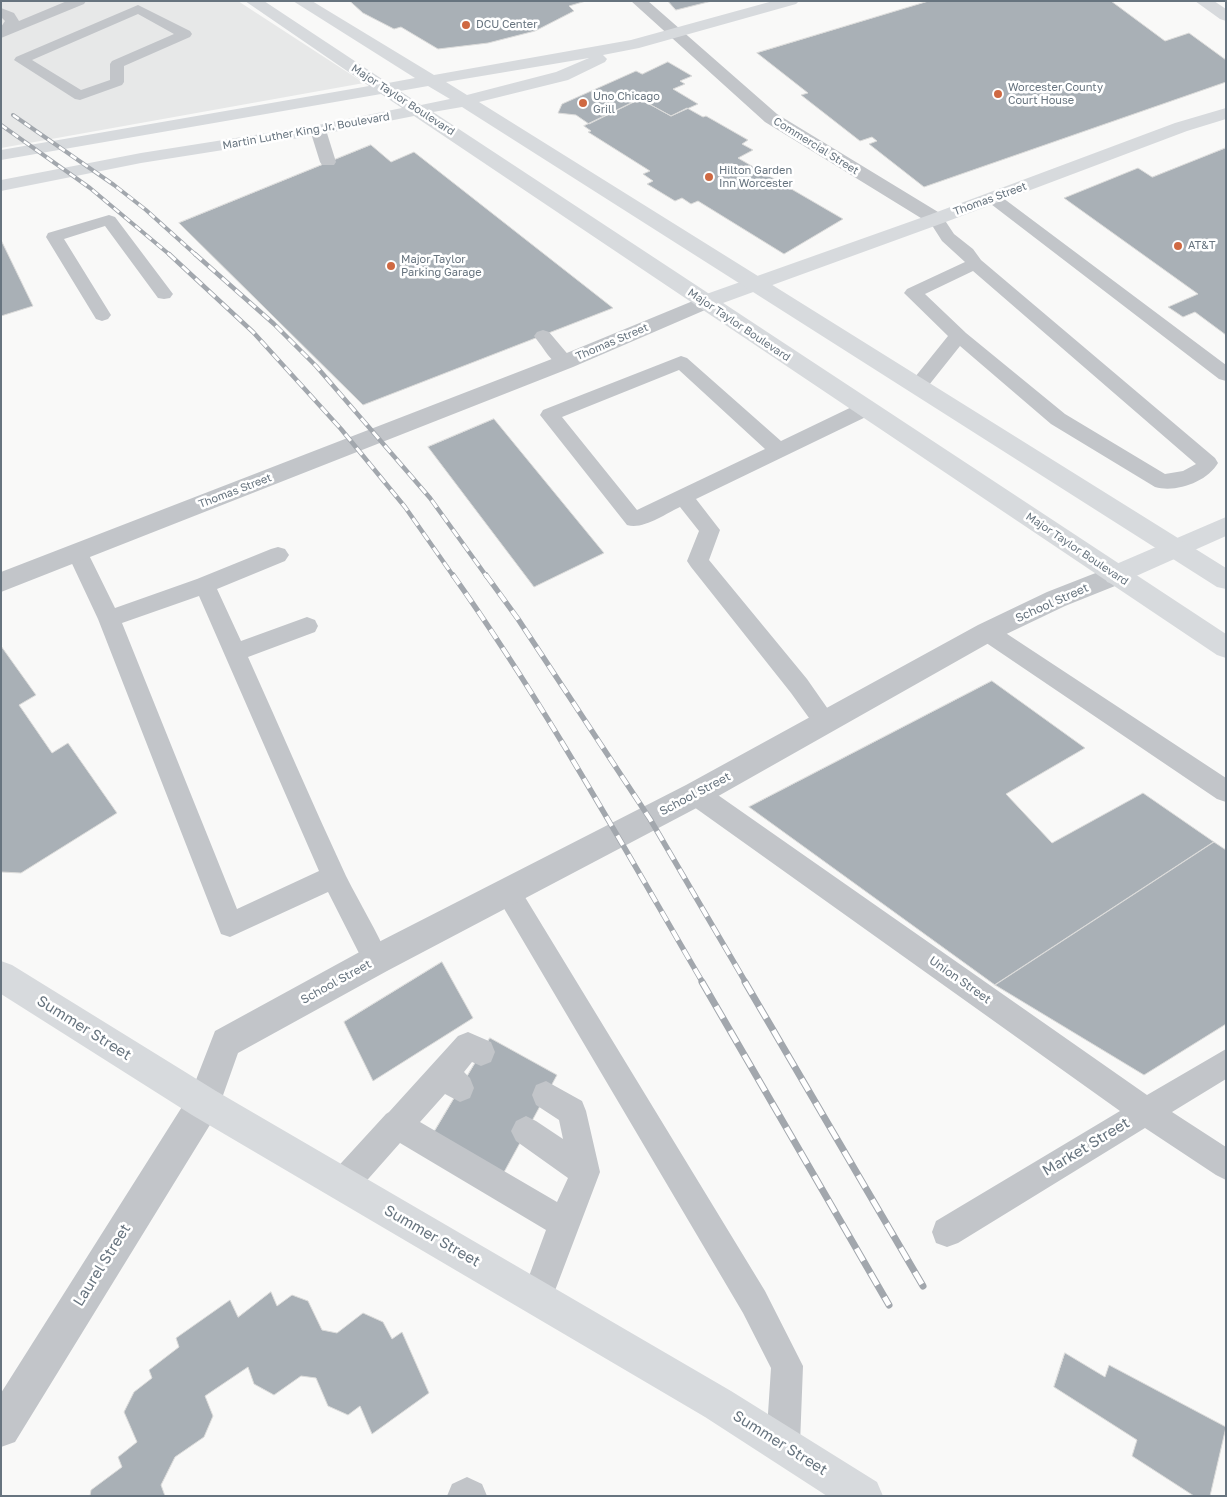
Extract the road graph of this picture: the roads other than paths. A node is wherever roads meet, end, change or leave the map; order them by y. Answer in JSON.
{"nodes":[{"id":1,"x":79,"y":1,"type":"edge"},
{"id":2,"x":254,"y":1,"type":"edge"},
{"id":3,"x":301,"y":1,"type":"edge"},
{"id":4,"x":638,"y":1,"type":"edge"},
{"id":5,"x":791,"y":1,"type":"edge"},
{"id":6,"x":1204,"y":1,"type":"edge"},
{"id":7,"x":56,"y":11,"type":"junction"},
{"id":8,"x":1,"y":12,"type":"edge"},
{"id":9,"x":1226,"y":16,"type":"edge"},
{"id":10,"x":37,"y":19,"type":"junction"},
{"id":11,"x":3,"y":33,"type":"edge"},
{"id":12,"x":673,"y":33,"type":"junction"},
{"id":13,"x":77,"y":34,"type":"junction"},
{"id":14,"x":633,"y":45,"type":"junction"},
{"id":15,"x":430,"y":80,"type":"junction"},
{"id":16,"x":384,"y":88,"type":"junction"},
{"id":17,"x":465,"y":101,"type":"junction"},
{"id":18,"x":420,"y":110,"type":"junction"},
{"id":19,"x":1226,"y":113,"type":"edge"},
{"id":20,"x":318,"y":130,"type":"junction"},
{"id":21,"x":1,"y":156,"type":"edge"},
{"id":22,"x":328,"y":162,"type":"dead end"},
{"id":23,"x":1,"y":186,"type":"edge"},
{"id":24,"x":993,"y":198,"type":"junction"},
{"id":25,"x":936,"y":219,"type":"junction"},
{"id":26,"x":975,"y":264,"type":"junction"},
{"id":27,"x":753,"y":284,"type":"junction"},
{"id":28,"x":164,"y":294,"type":"dead end"},
{"id":29,"x":705,"y":302,"type":"junction"},
{"id":30,"x":102,"y":315,"type":"dead end"},
{"id":31,"x":543,"y":336,"type":"dead end"},
{"id":32,"x":960,"y":337,"type":"junction"},
{"id":33,"x":565,"y":362,"type":"junction"},
{"id":34,"x":1226,"y":375,"type":"edge"},
{"id":35,"x":918,"y":386,"type":"junction"},
{"id":36,"x":865,"y":409,"type":"junction"},
{"id":37,"x":779,"y":450,"type":"junction"},
{"id":38,"x":683,"y":497,"type":"junction"},
{"id":39,"x":1226,"y":526,"type":"edge"},
{"id":40,"x":1176,"y":548,"type":"junction"},
{"id":41,"x":78,"y":553,"type":"junction"},
{"id":42,"x":278,"y":555,"type":"dead end"},
{"id":43,"x":1116,"y":575,"type":"junction"},
{"id":44,"x":1226,"y":580,"type":"edge"},
{"id":45,"x":1,"y":582,"type":"edge"},
{"id":46,"x":205,"y":585,"type":"junction"},
{"id":47,"x":109,"y":619,"type":"junction"},
{"id":48,"x":307,"y":626,"type":"dead end"},
{"id":49,"x":987,"y":632,"type":"junction"},
{"id":50,"x":1226,"y":648,"type":"edge"},
{"id":51,"x":235,"y":653,"type":"junction"},
{"id":52,"x":825,"y":722,"type":"junction"},
{"id":53,"x":1226,"y":791,"type":"edge"},
{"id":54,"x":696,"y":794,"type":"junction"},
{"id":55,"x":334,"y":877,"type":"junction"},
{"id":56,"x":508,"y":892,"type":"junction"},
{"id":57,"x":376,"y":960,"type":"junction"},
{"id":58,"x":1,"y":976,"type":"edge"},
{"id":59,"x":481,"y":1052,"type":"dead end"},
{"id":60,"x":1226,"y":1063,"type":"edge"},
{"id":61,"x":546,"y":1095,"type":"dead end"},
{"id":62,"x":204,"y":1103,"type":"junction"},
{"id":63,"x":1145,"y":1111,"type":"junction"},
{"id":64,"x":396,"y":1124,"type":"junction"},
{"id":65,"x":526,"y":1131,"type":"dead end"},
{"id":66,"x":1226,"y":1165,"type":"edge"},
{"id":67,"x":585,"y":1172,"type":"junction"},
{"id":68,"x":343,"y":1184,"type":"junction"},
{"id":69,"x":564,"y":1223,"type":"junction"},
{"id":70,"x":947,"y":1232,"type":"dead end"},
{"id":71,"x":537,"y":1298,"type":"junction"},
{"id":72,"x":1,"y":1428,"type":"edge"},
{"id":73,"x":783,"y":1444,"type":"junction"},
{"id":74,"x":464,"y":1496,"type":"edge"},
{"id":75,"x":470,"y":1496,"type":"edge"},
{"id":76,"x":862,"y":1496,"type":"edge"}],
"edges":[{"from":1,"to":7,"type":"lane"},
{"from":2,"to":16,"type":"main road","name":"Major Taylor Boulevard"},
{"from":3,"to":15,"type":"main road"},
{"from":4,"to":12,"type":"street","name":"Commercial Street"},
{"from":5,"to":12,"type":"main road","name":"Martin Luther King Jr. Boulevard"},
{"from":6,"to":9,"type":"main road"},
{"from":7,"to":10,"type":"lane"},
{"from":7,"to":13,"type":"lane"},
{"from":8,"to":11,"type":"lane"},
{"from":10,"to":11,"type":"lane"},
{"from":10,"to":13,"type":"lane"},
{"from":12,"to":14,"type":"main road","name":"Martin Luther King Jr. Boulevard"},
{"from":12,"to":25,"type":"street","name":"Commercial Street"},
{"from":13,"to":13,"type":"lane"},
{"from":14,"to":15,"type":"main road","name":"Martin Luther King Jr. Boulevard"},
{"from":14,"to":17,"type":"main road","name":"Martin Luther King Jr. Boulevard"},
{"from":15,"to":16,"type":"main road","name":"Martin Luther King Jr. Boulevard"},
{"from":15,"to":17,"type":"main road"},
{"from":16,"to":18,"type":"main road","name":"Major Taylor Boulevard"},
{"from":16,"to":21,"type":"main road","name":"Martin Luther King Jr. Boulevard"},
{"from":17,"to":18,"type":"main road","name":"Martin Luther King Jr. Boulevard"},
{"from":17,"to":27,"type":"main road"},
{"from":18,"to":20,"type":"main road","name":"Martin Luther King Jr. Boulevard"},
{"from":18,"to":29,"type":"main road","name":"Major Taylor Boulevard"},
{"from":19,"to":24,"type":"main road","name":"Thomas Street"},
{"from":20,"to":22,"type":"lane"},
{"from":20,"to":23,"type":"main road","name":"Martin Luther King Jr. Boulevard"},
{"from":24,"to":25,"type":"main road","name":"Thomas Street"},
{"from":24,"to":34,"type":"lane"},
{"from":25,"to":26,"type":"lane"},
{"from":25,"to":27,"type":"main road","name":"Thomas Street"},
{"from":26,"to":32,"type":"lane"},
{"from":26,"to":32,"type":"lane"},
{"from":27,"to":29,"type":"main road","name":"Thomas Street"},
{"from":27,"to":35,"type":"main road"},
{"from":28,"to":30,"type":"lane"},
{"from":29,"to":33,"type":"street","name":"Thomas Street"},
{"from":29,"to":36,"type":"main road","name":"Major Taylor Boulevard"},
{"from":31,"to":33,"type":"lane"},
{"from":32,"to":35,"type":"lane"},
{"from":33,"to":41,"type":"street","name":"Thomas Street"},
{"from":35,"to":40,"type":"main road"},
{"from":36,"to":37,"type":"lane"},
{"from":36,"to":43,"type":"main road","name":"Major Taylor Boulevard"},
{"from":37,"to":38,"type":"lane"},
{"from":37,"to":38,"type":"lane"},
{"from":38,"to":52,"type":"lane"},
{"from":39,"to":40,"type":"main road","name":"School Street"},
{"from":40,"to":43,"type":"main road","name":"School Street"},
{"from":40,"to":44,"type":"main road"},
{"from":41,"to":45,"type":"street","name":"Thomas Street"},
{"from":41,"to":47,"type":"lane"},
{"from":42,"to":46,"type":"lane"},
{"from":43,"to":49,"type":"street","name":"School Street"},
{"from":43,"to":50,"type":"main road","name":"Major Taylor Boulevard"},
{"from":46,"to":47,"type":"lane"},
{"from":46,"to":51,"type":"lane"},
{"from":47,"to":55,"type":"lane"},
{"from":48,"to":51,"type":"lane"},
{"from":49,"to":52,"type":"street","name":"School Street"},
{"from":49,"to":53,"type":"lane"},
{"from":51,"to":55,"type":"lane"},
{"from":52,"to":54,"type":"street","name":"School Street"},
{"from":54,"to":56,"type":"street","name":"School Street"},
{"from":54,"to":63,"type":"lane","name":"Union Street"},
{"from":55,"to":57,"type":"lane"},
{"from":56,"to":57,"type":"street","name":"School Street"},
{"from":56,"to":73,"type":"lane"},
{"from":57,"to":62,"type":"street","name":"School Street"},
{"from":58,"to":62,"type":"main road","name":"Summer Street"},
{"from":59,"to":64,"type":"lane"},
{"from":60,"to":63,"type":"lane","name":"Market Street"},
{"from":61,"to":67,"type":"lane"},
{"from":62,"to":68,"type":"main road","name":"Summer Street"},
{"from":62,"to":72,"type":"street","name":"Laurel Street"},
{"from":63,"to":66,"type":"lane","name":"Union Street"},
{"from":63,"to":70,"type":"lane","name":"Market Street"},
{"from":64,"to":68,"type":"lane"},
{"from":64,"to":69,"type":"lane"},
{"from":65,"to":67,"type":"lane"},
{"from":67,"to":69,"type":"lane"},
{"from":68,"to":71,"type":"main road","name":"Summer Street"},
{"from":69,"to":71,"type":"lane"},
{"from":71,"to":73,"type":"main road","name":"Summer Street"},
{"from":73,"to":76,"type":"main road","name":"Summer Street"},
{"from":74,"to":75,"type":"lane"}]}
